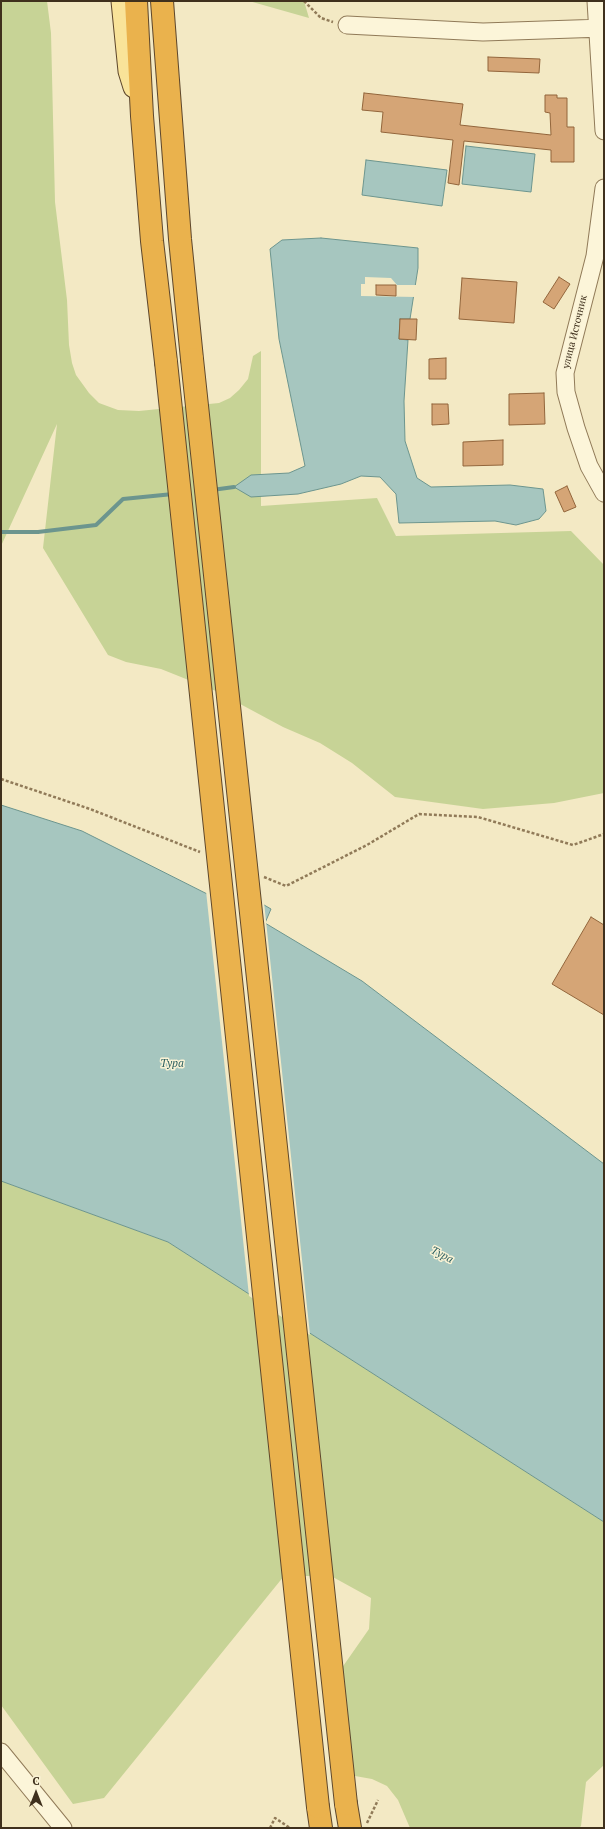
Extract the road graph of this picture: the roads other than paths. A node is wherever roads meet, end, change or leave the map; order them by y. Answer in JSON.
{"nodes":[{"id":1,"x":122,"y":1,"type":"edge"},
{"id":2,"x":136,"y":1,"type":"edge"},
{"id":3,"x":162,"y":1,"type":"edge"},
{"id":4,"x":172,"y":1,"type":"edge"},
{"id":5,"x":596,"y":1,"type":"edge"},
{"id":6,"x":347,"y":25,"type":"road end"},
{"id":7,"x":601,"y":29,"type":"edge"},
{"id":8,"x":170,"y":97,"type":"junction"},
{"id":9,"x":142,"y":116,"type":"junction"},
{"id":10,"x":604,"y":131,"type":"edge"},
{"id":11,"x":604,"y":188,"type":"edge"},
{"id":12,"x":604,"y":493,"type":"edge"},
{"id":13,"x":1,"y":1752,"type":"edge"},
{"id":14,"x":320,"y":1818,"type":"edge"},
{"id":15,"x":358,"y":1827,"type":"edge"},
{"id":16,"x":63,"y":1828,"type":"edge"}],
"edges":[{"from":1,"to":9,"type":"main road"},
{"from":2,"to":9,"type":"highway"},
{"from":3,"to":8,"type":"highway"},
{"from":4,"to":8,"type":"highway"},
{"from":5,"to":7,"type":"street"},
{"from":6,"to":7,"type":"street"},
{"from":7,"to":10,"type":"street"},
{"from":8,"to":15,"type":"highway","bridge":true},
{"from":9,"to":14,"type":"highway","bridge":true},
{"from":11,"to":12,"type":"street","name":"улица Источник"},
{"from":13,"to":16,"type":"street"}]}
